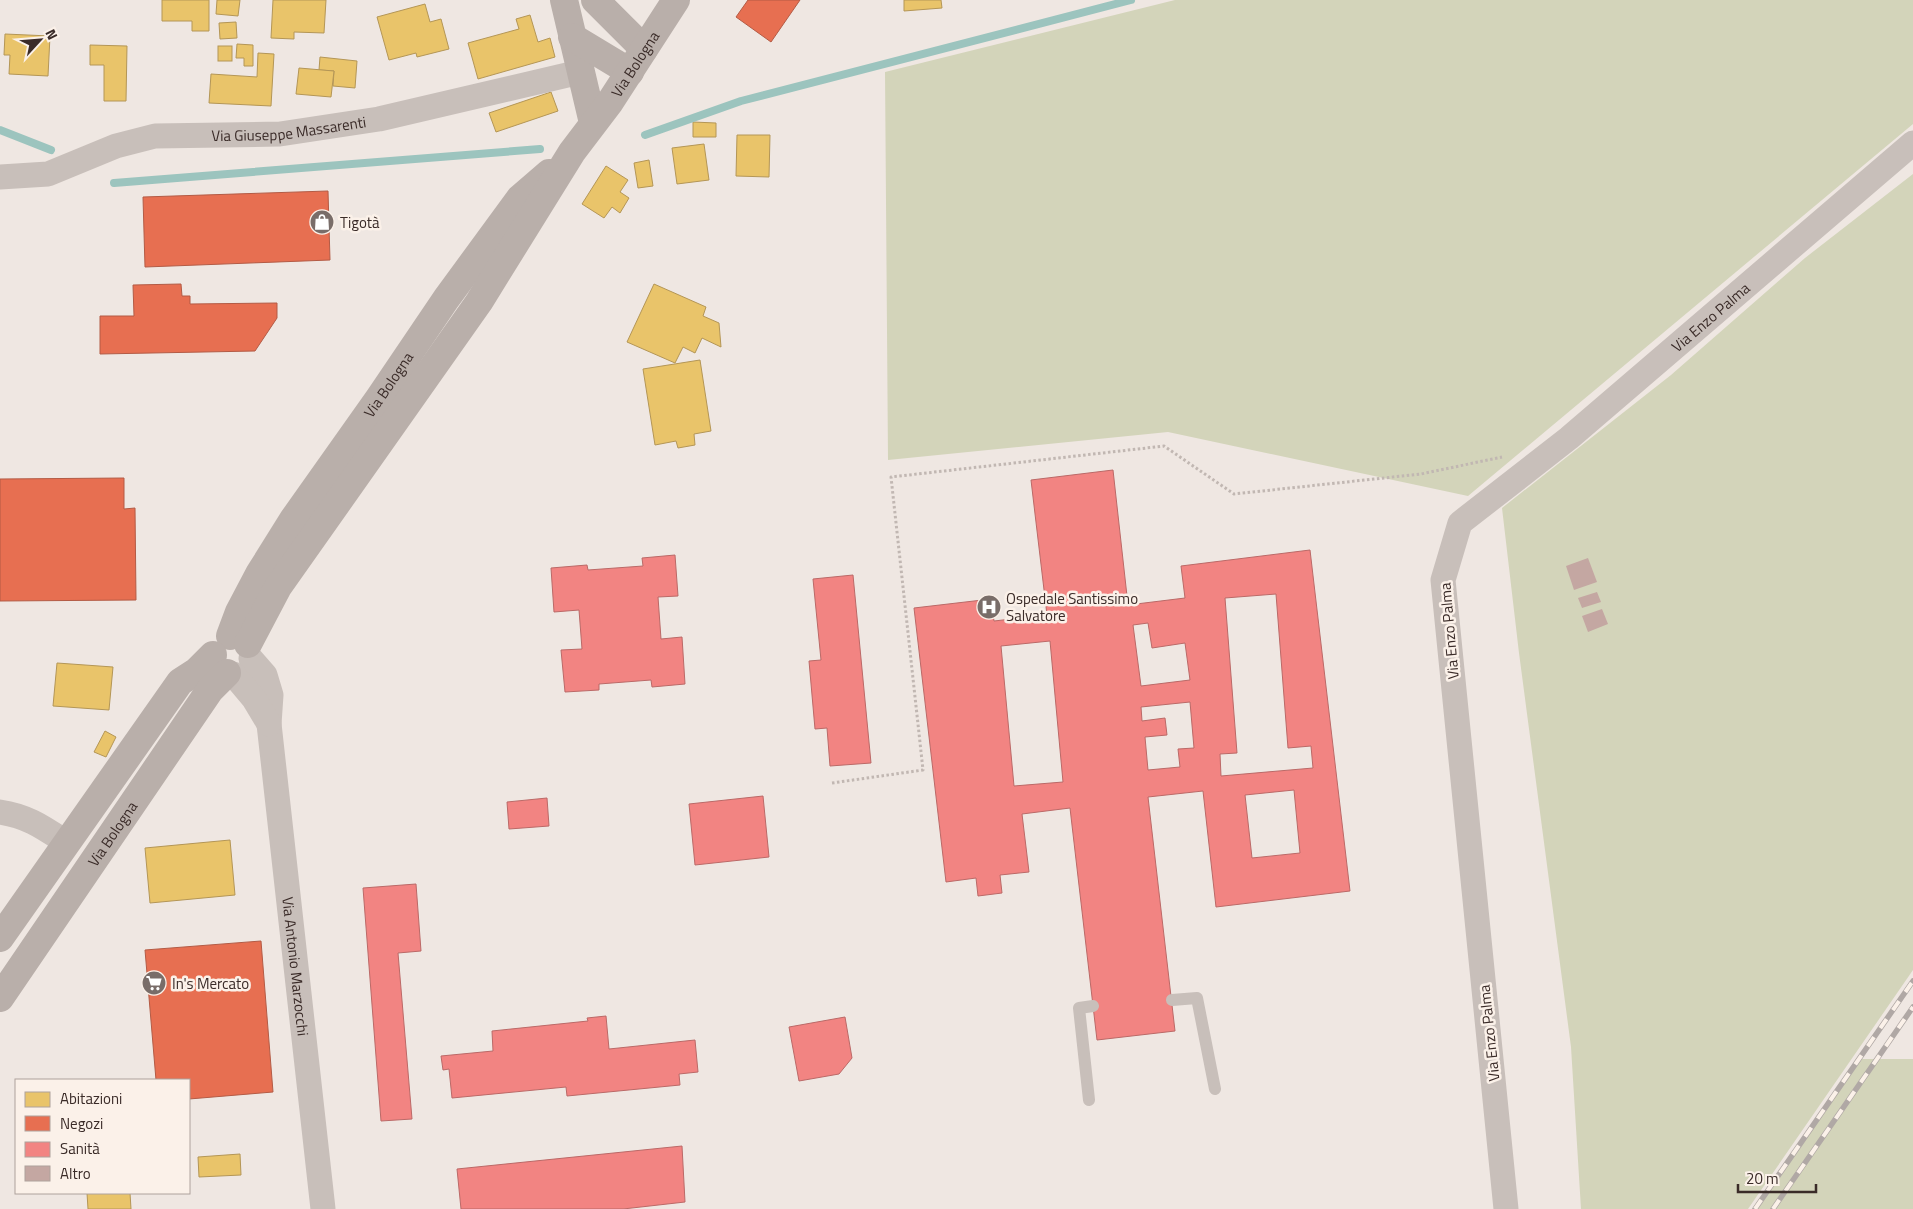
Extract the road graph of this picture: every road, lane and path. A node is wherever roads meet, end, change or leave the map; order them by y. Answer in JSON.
{"nodes":[{"id":1,"x":564,"y":0,"type":"edge"},
{"id":2,"x":595,"y":0,"type":"edge"},
{"id":3,"x":676,"y":0,"type":"edge"},
{"id":4,"x":572,"y":37,"type":"junction"},
{"id":5,"x":644,"y":49,"type":"junction"},
{"id":6,"x":580,"y":72,"type":"junction"},
{"id":7,"x":630,"y":72,"type":"junction"},
{"id":8,"x":593,"y":123,"type":"junction"},
{"id":9,"x":1913,"y":143,"type":"edge"},
{"id":10,"x":572,"y":152,"type":"junction"},
{"id":11,"x":0,"y":177,"type":"edge"},
{"id":12,"x":526,"y":226,"type":"junction"},
{"id":13,"x":486,"y":245,"type":"junction"},
{"id":14,"x":455,"y":335,"type":"junction"},
{"id":15,"x":379,"y":398,"type":"junction"},
{"id":16,"x":1505,"y":456,"type":"dead end"},
{"id":17,"x":234,"y":657,"type":"junction"},
{"id":18,"x":832,"y":783,"type":"dead end"},
{"id":19,"x":0,"y":812,"type":"edge"},
{"id":20,"x":66,"y":843,"type":"junction"},
{"id":21,"x":0,"y":938,"type":"edge"},
{"id":22,"x":0,"y":998,"type":"edge"},
{"id":23,"x":1172,"y":1000,"type":"dead end"},
{"id":24,"x":1093,"y":1006,"type":"dead end"},
{"id":25,"x":1215,"y":1089,"type":"dead end"},
{"id":26,"x":1089,"y":1100,"type":"dead end"},
{"id":27,"x":323,"y":1209,"type":"edge"},
{"id":28,"x":1506,"y":1209,"type":"edge"}],
"edges":[{"from":1,"to":4,"type":"main road"},
{"from":2,"to":5,"type":"main road"},
{"from":3,"to":5,"type":"main road","name":"Via Bologna"},
{"from":4,"to":6,"type":"main road"},
{"from":4,"to":7,"type":"main road"},
{"from":5,"to":7,"type":"main road","name":"Via Bologna"},
{"from":6,"to":8,"type":"main road"},
{"from":6,"to":11,"type":"street","name":"Via Giuseppe Massarenti"},
{"from":7,"to":8,"type":"main road","name":"Via Bologna"},
{"from":8,"to":10,"type":"main road","name":"Via Bologna"},
{"from":9,"to":28,"type":"street","name":"Via Enzo Palma"},
{"from":10,"to":12,"type":"main road","name":"Via Bologna"},
{"from":10,"to":13,"type":"main road","name":"Via Bologna"},
{"from":12,"to":13,"type":"street"},
{"from":12,"to":14,"type":"main road","name":"Via Bologna"},
{"from":13,"to":15,"type":"main road","name":"Via Bologna"},
{"from":14,"to":15,"type":"street"},
{"from":14,"to":17,"type":"main road","name":"Via Bologna"},
{"from":15,"to":17,"type":"main road","name":"Via Bologna"},
{"from":16,"to":18,"type":"path"},
{"from":17,"to":20,"type":"main road","name":"Via Bologna"},
{"from":17,"to":22,"type":"main road","name":"Via Bologna"},
{"from":17,"to":27,"type":"street","name":"Via Antonio Marzocchi"},
{"from":19,"to":20,"type":"street"},
{"from":20,"to":21,"type":"main road","name":"Via Bologna"},
{"from":23,"to":25,"type":"lane"},
{"from":24,"to":26,"type":"lane"}]}
